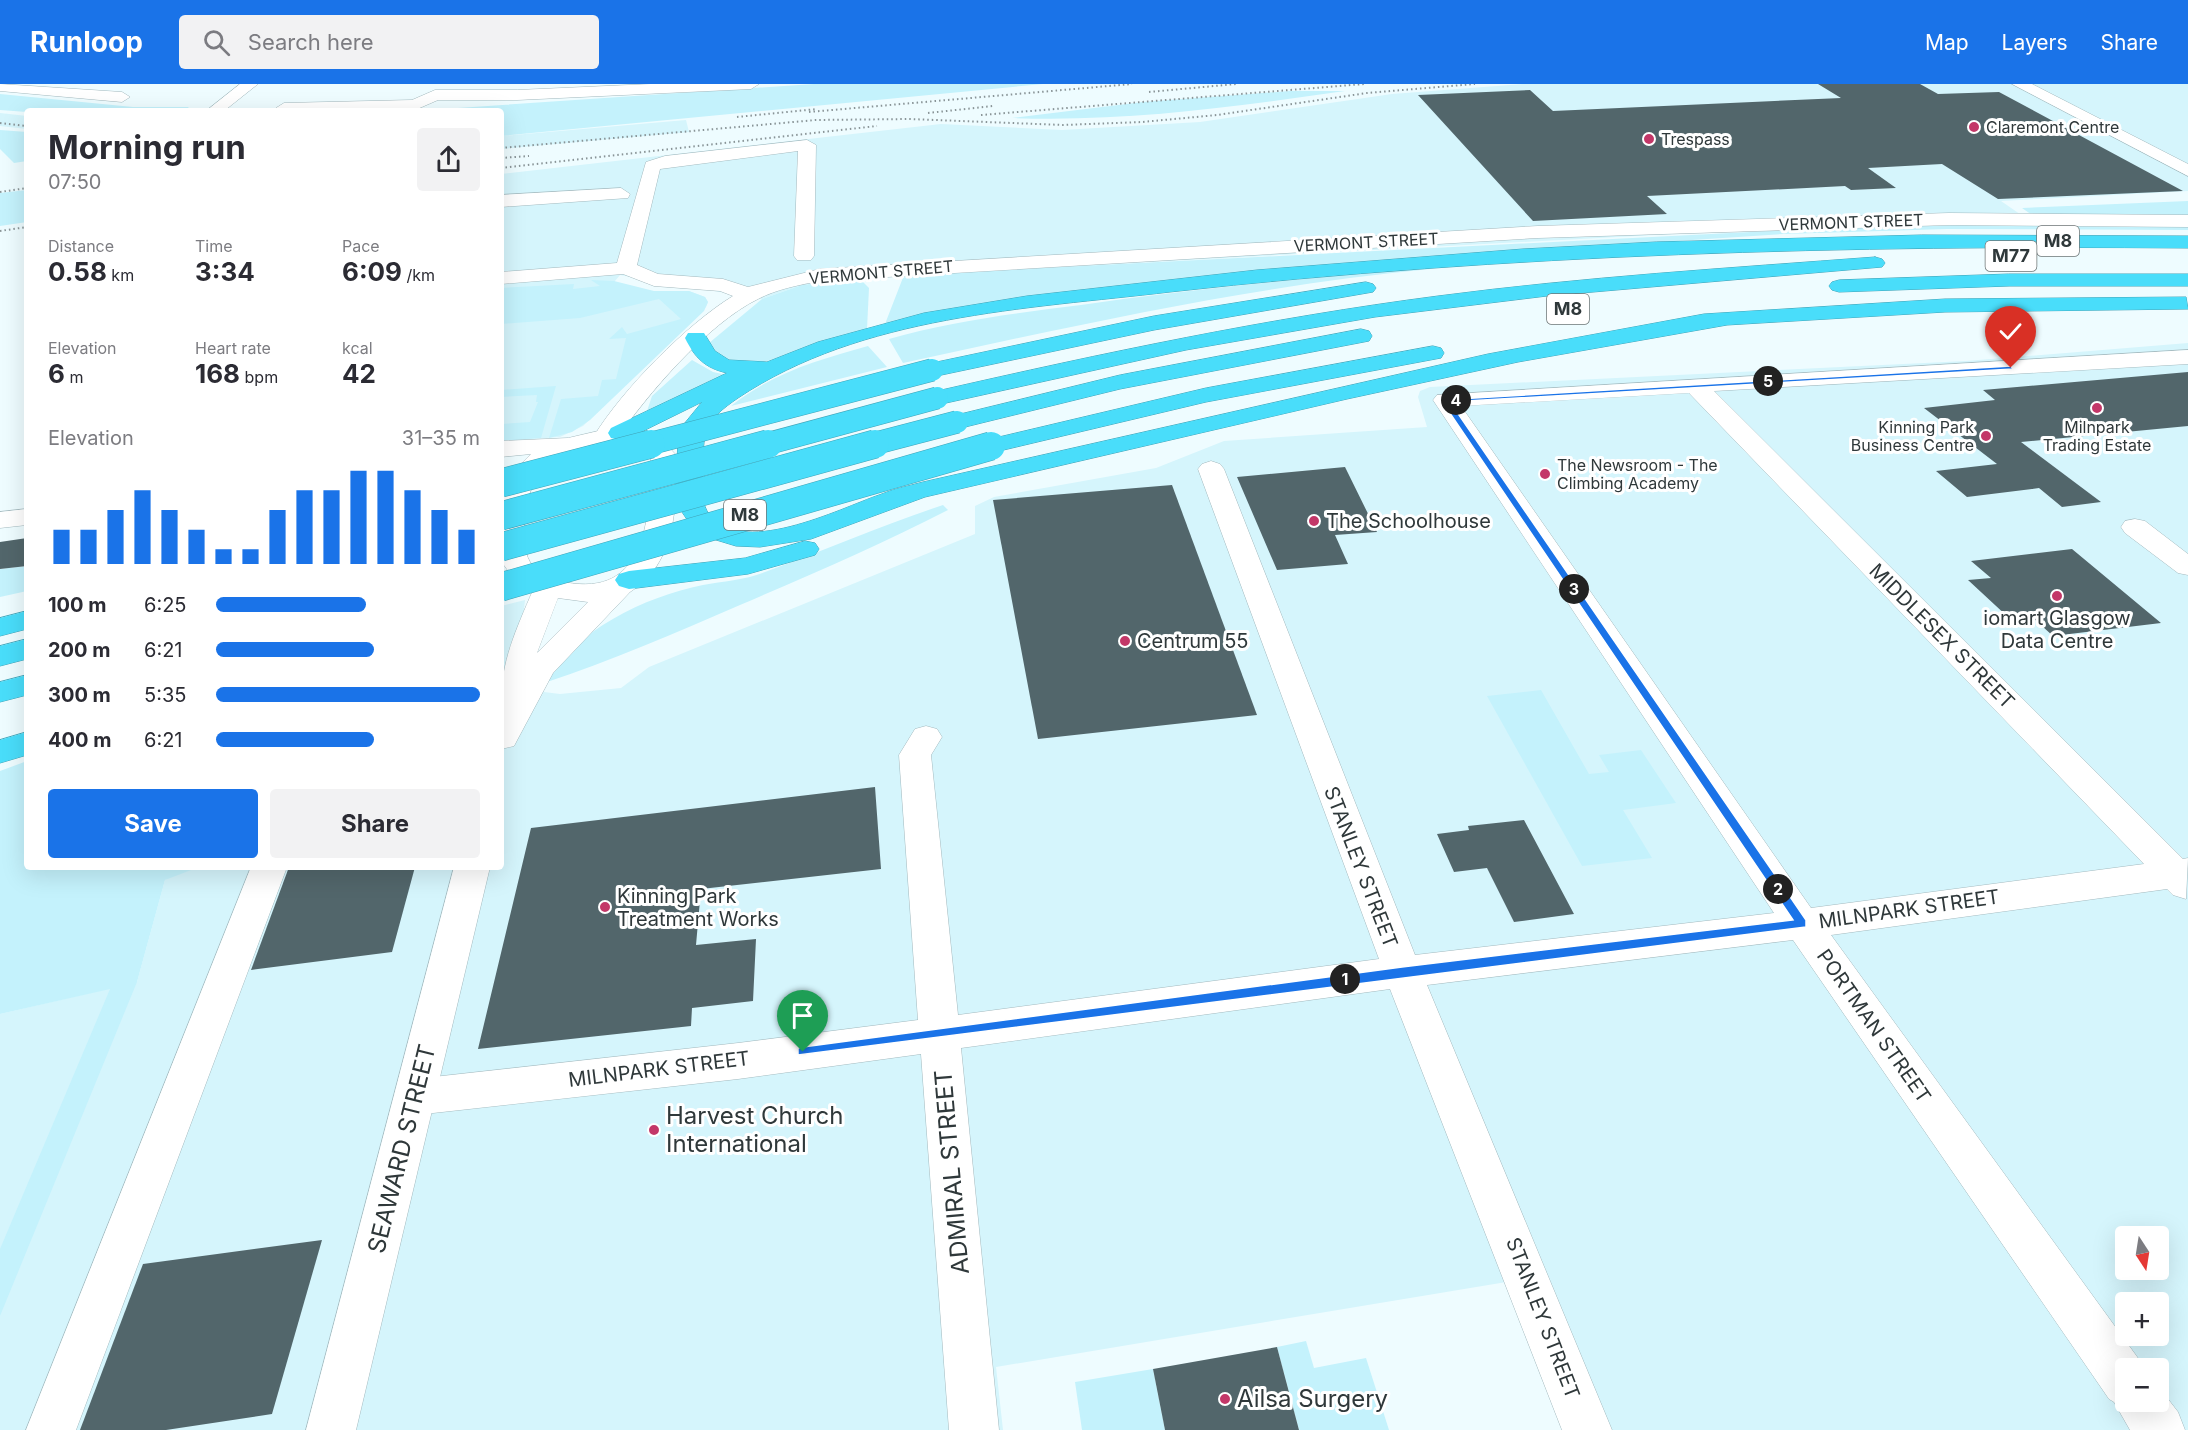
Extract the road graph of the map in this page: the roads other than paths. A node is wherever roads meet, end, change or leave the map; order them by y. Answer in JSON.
{"nodes":[{"id":1,"x":94,"y":84,"type":"edge"},
{"id":2,"x":133,"y":84,"type":"edge"},
{"id":3,"x":250,"y":84,"type":"edge"},
{"id":4,"x":752,"y":84,"type":"edge"},
{"id":5,"x":2020,"y":84,"type":"edge"},
{"id":6,"x":0,"y":86,"type":"edge"},
{"id":7,"x":440,"y":90,"type":"edge"},
{"id":8,"x":77,"y":93,"type":"junction"},
{"id":9,"x":217,"y":108,"type":"edge"},
{"id":10,"x":284,"y":108,"type":"dead end"},
{"id":11,"x":2188,"y":171,"type":"edge"},
{"id":12,"x":621,"y":194,"type":"dead end"},
{"id":13,"x":504,"y":201,"type":"edge"},
{"id":14,"x":2143,"y":202,"type":"dead end"},
{"id":15,"x":1949,"y":219,"type":"junction"},
{"id":16,"x":2188,"y":221,"type":"edge"},
{"id":17,"x":1928,"y":242,"type":"junction"},
{"id":18,"x":2188,"y":242,"type":"edge"},
{"id":19,"x":2188,"y":254,"type":"edge"},
{"id":20,"x":804,"y":256,"type":"dead end"},
{"id":21,"x":2188,"y":263,"type":"edge"},
{"id":22,"x":1835,"y":266,"type":"junction"},
{"id":23,"x":626,"y":268,"type":"junction"},
{"id":24,"x":504,"y":278,"type":"edge"},
{"id":25,"x":2188,"y":280,"type":"edge"},
{"id":26,"x":749,"y":295,"type":"junction"},
{"id":27,"x":2188,"y":303,"type":"edge"},
{"id":28,"x":1566,"y":309,"type":"dead end"},
{"id":29,"x":1727,"y":319,"type":"junction"},
{"id":30,"x":1386,"y":333,"type":"dead end"},
{"id":31,"x":696,"y":338,"type":"junction"},
{"id":32,"x":803,"y":356,"type":"junction"},
{"id":33,"x":2188,"y":357,"type":"edge"},
{"id":34,"x":765,"y":366,"type":"junction"},
{"id":35,"x":1695,"y":386,"type":"junction"},
{"id":36,"x":613,"y":434,"type":"junction"},
{"id":37,"x":574,"y":443,"type":"junction"},
{"id":38,"x":504,"y":449,"type":"edge"},
{"id":39,"x":1050,"y":463,"type":"junction"},
{"id":40,"x":1211,"y":469,"type":"dead end"},
{"id":41,"x":509,"y":475,"type":"edge"},
{"id":42,"x":504,"y":515,"type":"edge"},
{"id":43,"x":24,"y":517,"type":"edge"},
{"id":44,"x":0,"y":520,"type":"edge"},
{"id":45,"x":2135,"y":527,"type":"dead end"},
{"id":46,"x":504,"y":547,"type":"edge"},
{"id":47,"x":2188,"y":567,"type":"edge"},
{"id":48,"x":626,"y":582,"type":"junction"},
{"id":49,"x":504,"y":586,"type":"edge"},
{"id":50,"x":548,"y":588,"type":"junction"},
{"id":51,"x":24,"y":606,"type":"edge"},
{"id":52,"x":0,"y":612,"type":"edge"},
{"id":53,"x":24,"y":621,"type":"edge"},
{"id":54,"x":0,"y":627,"type":"edge"},
{"id":55,"x":24,"y":650,"type":"edge"},
{"id":56,"x":0,"y":656,"type":"edge"},
{"id":57,"x":24,"y":686,"type":"edge"},
{"id":58,"x":0,"y":692,"type":"edge"},
{"id":59,"x":24,"y":723,"type":"edge"},
{"id":60,"x":0,"y":729,"type":"edge"},
{"id":61,"x":504,"y":733,"type":"edge"},
{"id":62,"x":926,"y":737,"type":"dead end"},
{"id":63,"x":504,"y":738,"type":"edge"},
{"id":64,"x":24,"y":744,"type":"edge"},
{"id":65,"x":0,"y":752,"type":"edge"},
{"id":66,"x":268,"y":870,"type":"edge"},
{"id":67,"x":471,"y":870,"type":"edge"},
{"id":68,"x":2184,"y":878,"type":"edge"},
{"id":69,"x":1802,"y":924,"type":"junction"},
{"id":70,"x":1402,"y":972,"type":"junction"},
{"id":71,"x":939,"y":1034,"type":"junction"},
{"id":72,"x":416,"y":1098,"type":"junction"},
{"id":73,"x":2115,"y":1366,"type":"edge"},
{"id":74,"x":2147,"y":1412,"type":"edge"},
{"id":75,"x":51,"y":1430,"type":"edge"},
{"id":76,"x":332,"y":1430,"type":"edge"},
{"id":77,"x":974,"y":1430,"type":"edge"},
{"id":78,"x":1587,"y":1430,"type":"edge"},
{"id":79,"x":2160,"y":1430,"type":"edge"}],
"edges":[{"from":1,"to":8,"type":"street"},
{"from":2,"to":8,"type":"street"},
{"from":3,"to":9,"type":"street"},
{"from":4,"to":7,"type":"street"},
{"from":5,"to":11,"type":"street"},
{"from":6,"to":8,"type":"street"},
{"from":7,"to":10,"type":"street"},
{"from":12,"to":13,"type":"street"},
{"from":14,"to":15,"type":"street"},
{"from":15,"to":16,"type":"street","name":"VERMONT STREET"},
{"from":15,"to":26,"type":"street","name":"VERMONT STREET"},
{"from":17,"to":18,"type":"highway","number":"M8"},
{"from":17,"to":32,"type":"highway"},
{"from":17,"to":41,"type":"highway","number":"M8","bridge":true},
{"from":19,"to":22,"type":"highway","number":"M77"},
{"from":20,"to":23,"type":"street"},
{"from":21,"to":22,"type":"highway","number":"M8"},
{"from":22,"to":42,"type":"highway","number":"M8","bridge":true},
{"from":23,"to":24,"type":"street"},
{"from":23,"to":26,"type":"street"},
{"from":25,"to":28,"type":"highway","number":"M8"},
{"from":26,"to":31,"type":"street","name":"VERMONT STREET"},
{"from":27,"to":29,"type":"highway","number":"M8"},
{"from":29,"to":39,"type":"highway","number":"M8"},
{"from":29,"to":49,"type":"highway","number":"M8","bridge":true},
{"from":30,"to":46,"type":"highway","number":"M8","bridge":true},
{"from":31,"to":34,"type":"highway"},
{"from":31,"to":36,"type":"street","name":"VERMONT STREET"},
{"from":32,"to":34,"type":"highway"},
{"from":32,"to":39,"type":"highway"},
{"from":33,"to":35,"type":"street"},
{"from":34,"to":36,"type":"highway"},
{"from":35,"to":68,"type":"street","name":"MIDDLESEX STREET"},
{"from":35,"to":69,"type":"street","name":"PORTMAN STREET"},
{"from":36,"to":37,"type":"street"},
{"from":36,"to":48,"type":"street"},
{"from":37,"to":38,"type":"street"},
{"from":37,"to":41,"type":"street"},
{"from":39,"to":48,"type":"highway","number":"M8"},
{"from":40,"to":70,"type":"street","name":"STANLEY STREET"},
{"from":41,"to":50,"type":"street"},
{"from":43,"to":44,"type":"street"},
{"from":45,"to":47,"type":"street"},
{"from":48,"to":50,"type":"street"},
{"from":48,"to":63,"type":"street"},
{"from":50,"to":61,"type":"street"},
{"from":51,"to":52,"type":"highway"},
{"from":53,"to":54,"type":"highway"},
{"from":55,"to":56,"type":"highway"},
{"from":57,"to":58,"type":"highway"},
{"from":59,"to":60,"type":"highway"},
{"from":62,"to":71,"type":"street","name":"ADMIRAL STREET"},
{"from":64,"to":65,"type":"highway"},
{"from":66,"to":75,"type":"street"},
{"from":67,"to":72,"type":"street","name":"SEAWARD STREET"},
{"from":68,"to":69,"type":"street","name":"MILNPARK STREET"},
{"from":69,"to":70,"type":"street","name":"MILNPARK STREET"},
{"from":69,"to":73,"type":"street","name":"PORTMAN STREET"},
{"from":70,"to":71,"type":"street","name":"MILNPARK STREET"},
{"from":70,"to":78,"type":"street","name":"STANLEY STREET"},
{"from":71,"to":72,"type":"street","name":"MILNPARK STREET"},
{"from":71,"to":77,"type":"street","name":"ADMIRAL STREET"},
{"from":72,"to":76,"type":"street","name":"SEAWARD STREET"},
{"from":74,"to":79,"type":"street"}]}
